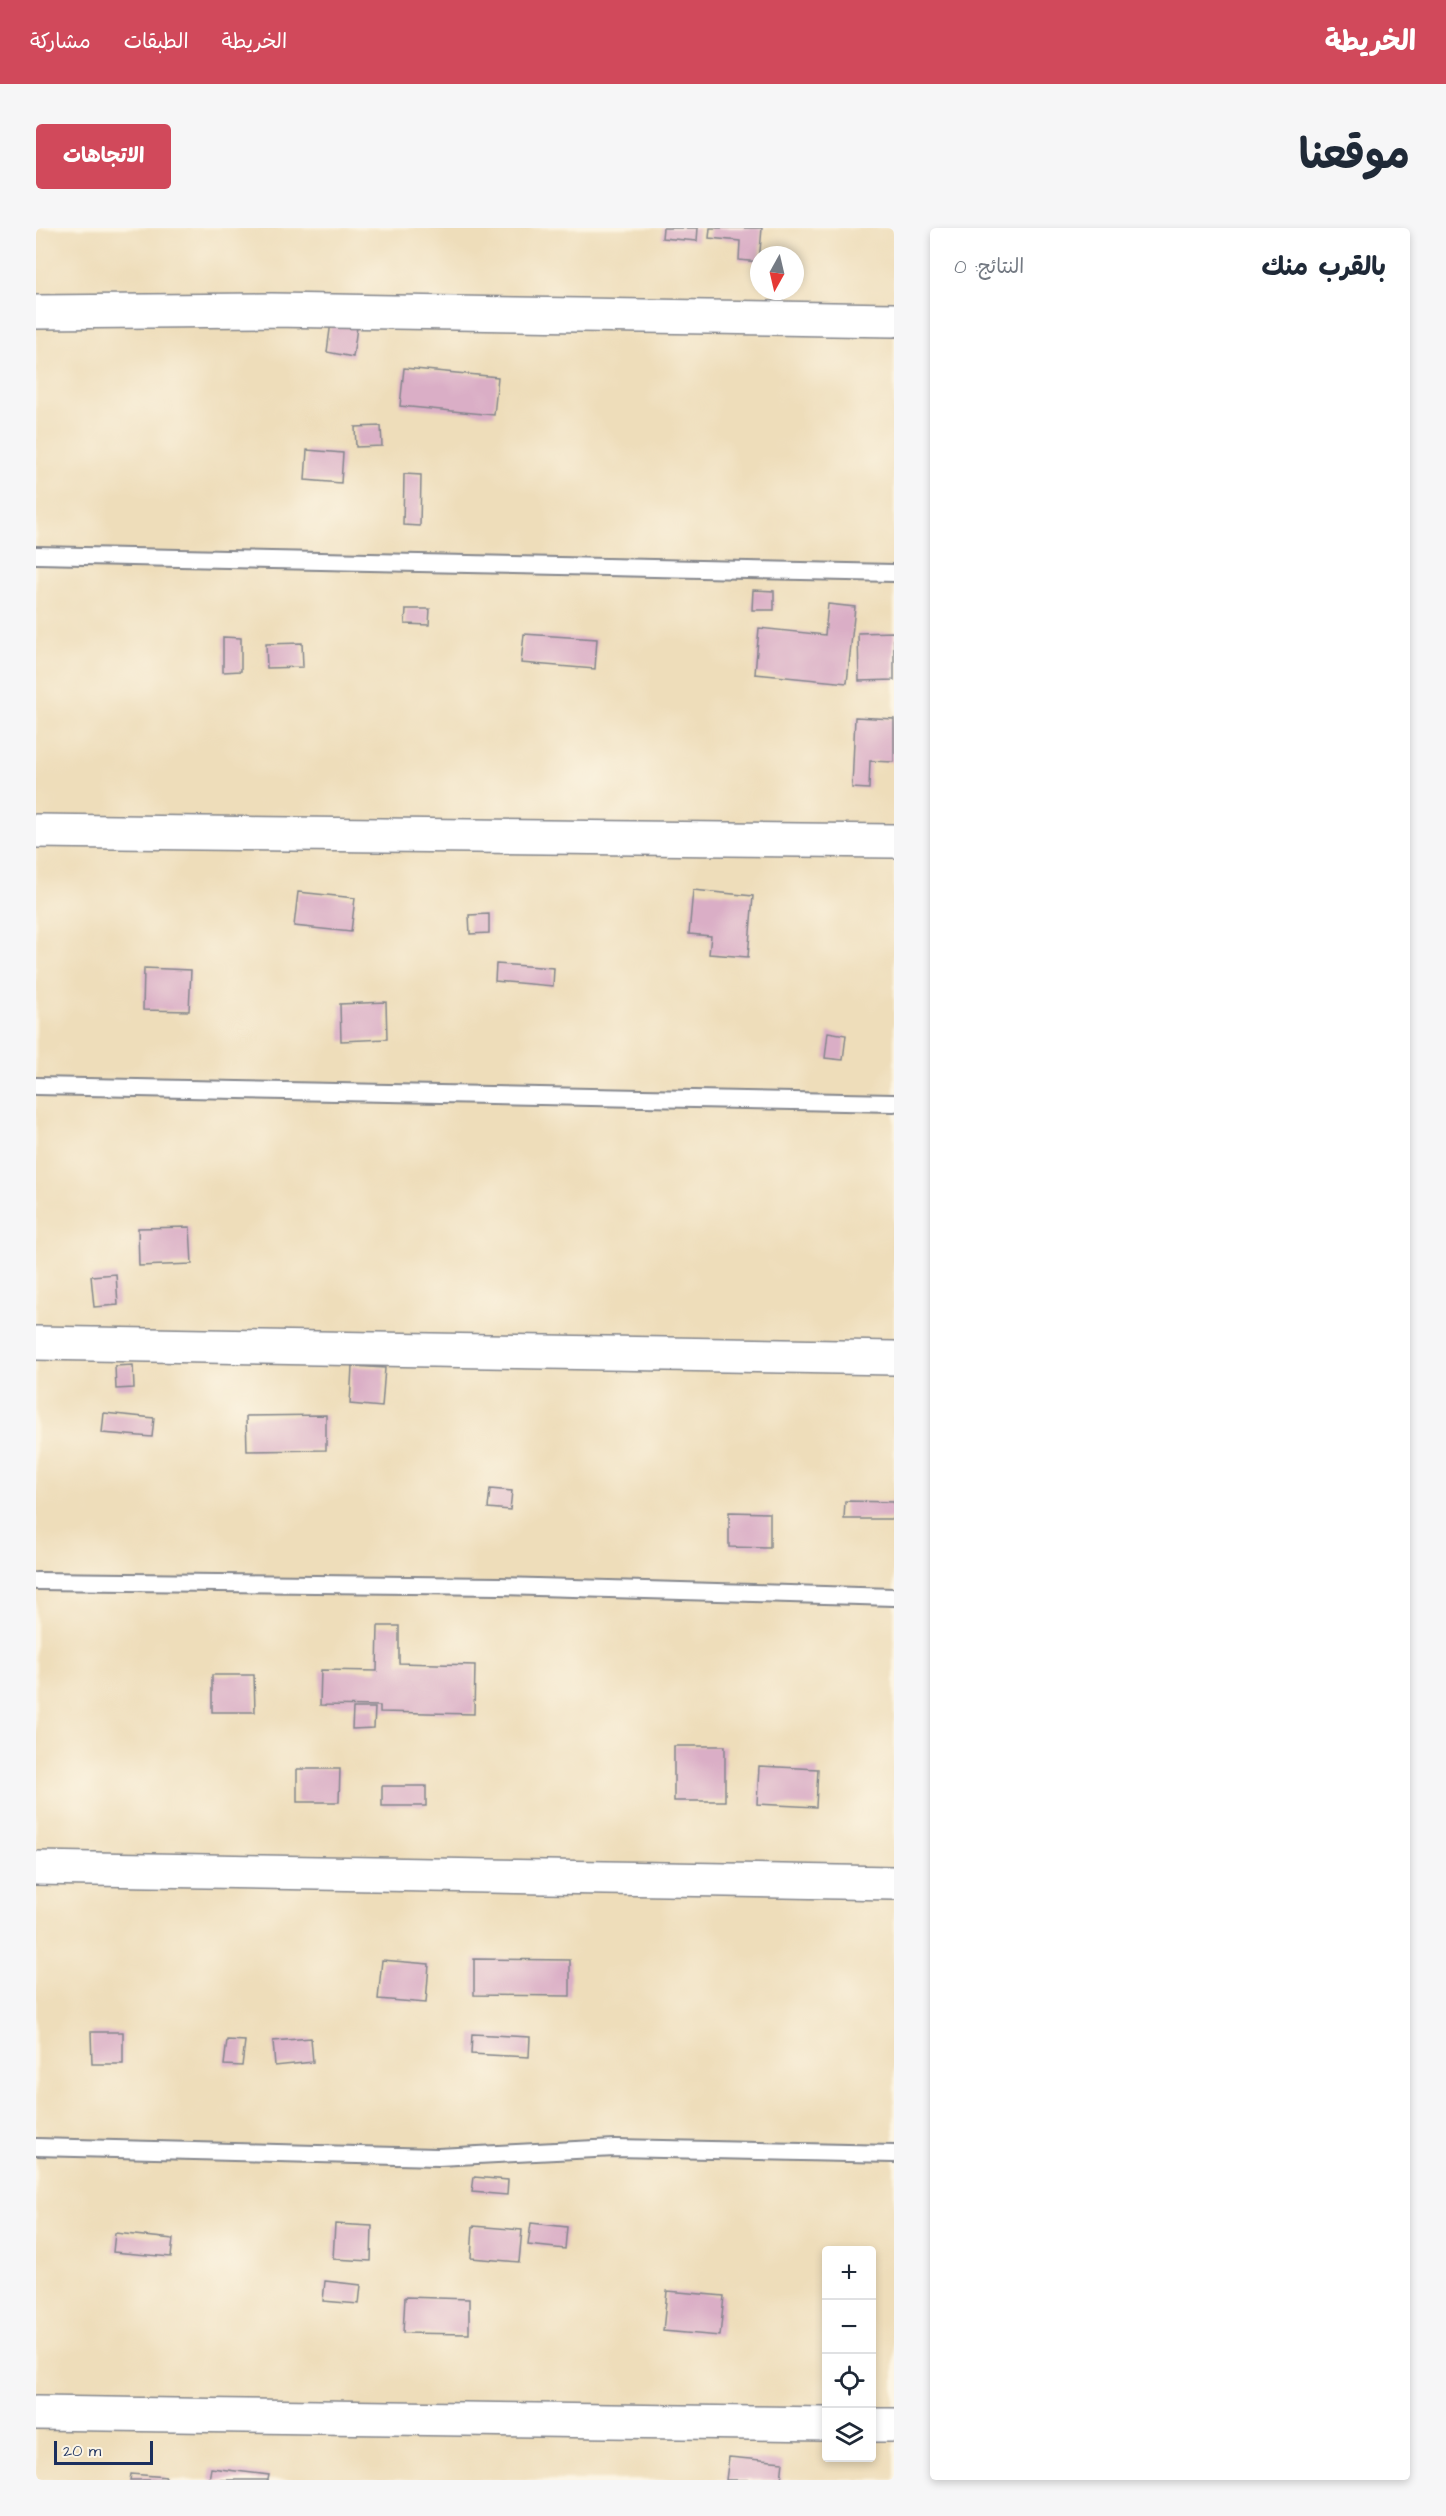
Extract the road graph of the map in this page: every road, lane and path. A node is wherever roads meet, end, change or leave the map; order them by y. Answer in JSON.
{"nodes":[{"id":1,"x":36,"y":312,"type":"edge"},
{"id":2,"x":894,"y":320,"type":"edge"},
{"id":3,"x":36,"y":555,"type":"edge"},
{"id":4,"x":894,"y":573,"type":"edge"},
{"id":5,"x":36,"y":831,"type":"edge"},
{"id":6,"x":894,"y":841,"type":"edge"},
{"id":7,"x":36,"y":1086,"type":"edge"},
{"id":8,"x":894,"y":1103,"type":"edge"},
{"id":9,"x":36,"y":1343,"type":"edge"},
{"id":10,"x":894,"y":1358,"type":"edge"},
{"id":11,"x":36,"y":1581,"type":"edge"},
{"id":12,"x":894,"y":1597,"type":"edge"},
{"id":13,"x":36,"y":1868,"type":"edge"},
{"id":14,"x":894,"y":1883,"type":"edge"},
{"id":15,"x":36,"y":2147,"type":"edge"},
{"id":16,"x":894,"y":2154,"type":"edge"},
{"id":17,"x":36,"y":2413,"type":"edge"},
{"id":18,"x":822,"y":2424,"type":"edge"},
{"id":19,"x":876,"y":2425,"type":"edge"},
{"id":20,"x":894,"y":2425,"type":"edge"}],
"edges":[{"from":1,"to":2,"type":"street"},
{"from":3,"to":4,"type":"lane"},
{"from":5,"to":6,"type":"street"},
{"from":7,"to":8,"type":"lane"},
{"from":9,"to":10,"type":"street"},
{"from":11,"to":12,"type":"lane"},
{"from":13,"to":14,"type":"street"},
{"from":15,"to":16,"type":"lane"},
{"from":17,"to":18,"type":"street"},
{"from":19,"to":20,"type":"street"}]}
